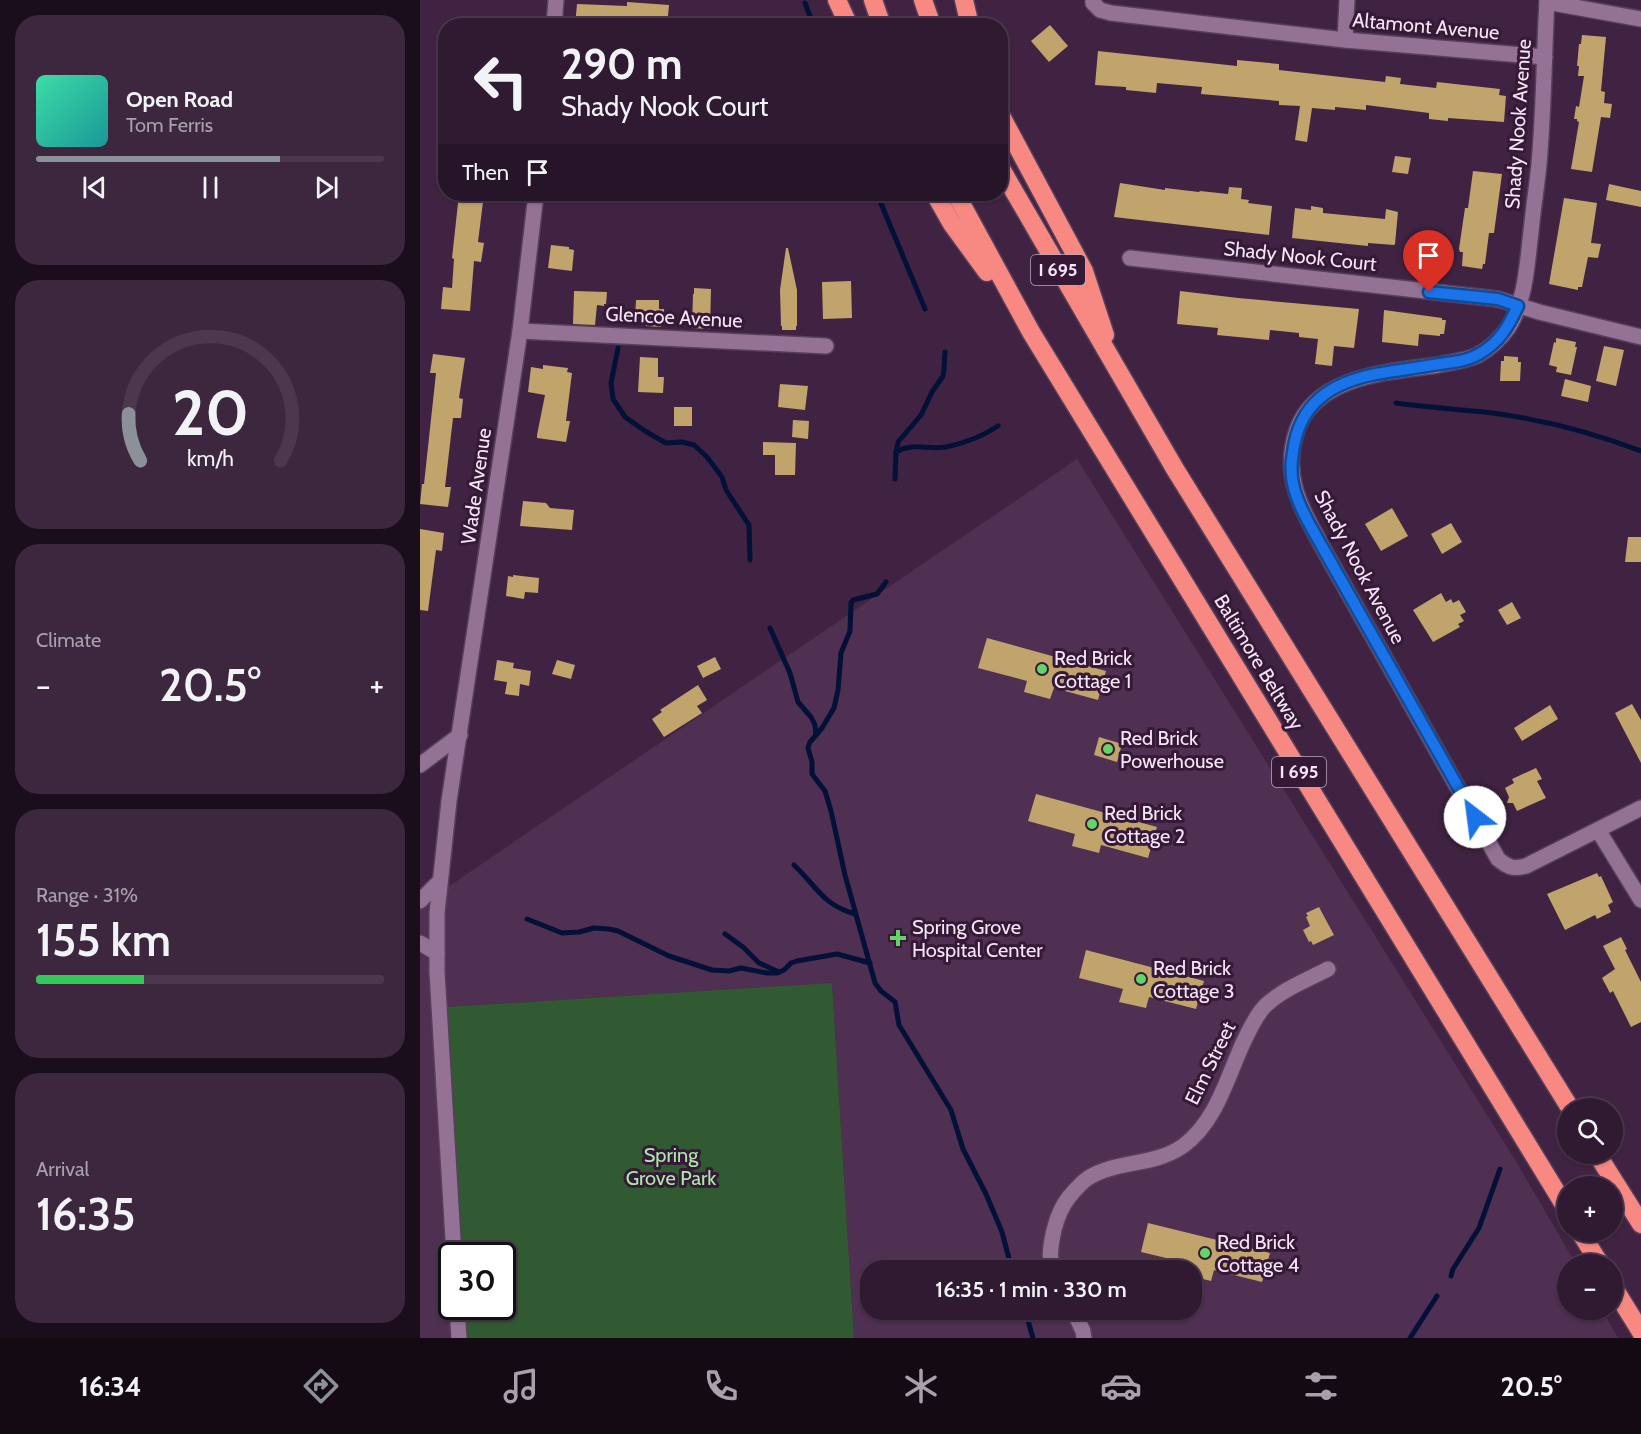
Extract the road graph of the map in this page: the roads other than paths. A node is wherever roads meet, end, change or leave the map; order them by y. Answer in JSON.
{"nodes":[{"id":1,"x":556,"y":0,"type":"edge"},
{"id":2,"x":837,"y":0,"type":"edge"},
{"id":3,"x":873,"y":0,"type":"edge"},
{"id":4,"x":923,"y":0,"type":"edge"},
{"id":5,"x":964,"y":0,"type":"edge"},
{"id":6,"x":1347,"y":0,"type":"edge"},
{"id":7,"x":1547,"y":1,"type":"edge"},
{"id":8,"x":1093,"y":2,"type":"edge"},
{"id":9,"x":555,"y":18,"type":"edge"},
{"id":10,"x":845,"y":18,"type":"edge"},
{"id":11,"x":879,"y":18,"type":"edge"},
{"id":12,"x":929,"y":18,"type":"edge"},
{"id":13,"x":968,"y":18,"type":"edge"},
{"id":14,"x":1641,"y":20,"type":"edge"},
{"id":15,"x":1345,"y":40,"type":"junction"},
{"id":16,"x":1545,"y":57,"type":"junction"},
{"id":17,"x":1008,"y":129,"type":"edge"},
{"id":18,"x":1008,"y":181,"type":"edge"},
{"id":19,"x":535,"y":201,"type":"edge"},
{"id":20,"x":939,"y":201,"type":"edge"},
{"id":21,"x":960,"y":201,"type":"edge"},
{"id":22,"x":1130,"y":258,"type":"dead end"},
{"id":23,"x":1518,"y":306,"type":"junction"},
{"id":24,"x":520,"y":331,"type":"junction"},
{"id":25,"x":1031,"y":332,"type":"junction"},
{"id":26,"x":1641,"y":337,"type":"edge"},
{"id":27,"x":826,"y":346,"type":"dead end"},
{"id":28,"x":1117,"y":371,"type":"junction"},
{"id":29,"x":460,"y":735,"type":"junction"},
{"id":30,"x":420,"y":765,"type":"edge"},
{"id":31,"x":1641,"y":808,"type":"edge"},
{"id":32,"x":1598,"y":830,"type":"junction"},
{"id":33,"x":440,"y":881,"type":"junction"},
{"id":34,"x":1641,"y":900,"type":"edge"},
{"id":35,"x":420,"y":901,"type":"edge"},
{"id":36,"x":420,"y":943,"type":"edge"},
{"id":37,"x":437,"y":953,"type":"junction"},
{"id":38,"x":1328,"y":969,"type":"dead end"},
{"id":39,"x":1564,"y":1098,"type":"edge"},
{"id":40,"x":1604,"y":1164,"type":"edge"},
{"id":41,"x":1557,"y":1193,"type":"edge"},
{"id":42,"x":1641,"y":1224,"type":"edge"},
{"id":43,"x":453,"y":1242,"type":"edge"},
{"id":44,"x":1051,"y":1260,"type":"edge"},
{"id":45,"x":1623,"y":1303,"type":"edge"},
{"id":46,"x":458,"y":1320,"type":"edge"},
{"id":47,"x":1078,"y":1320,"type":"edge"},
{"id":48,"x":1641,"y":1332,"type":"edge"},
{"id":49,"x":459,"y":1338,"type":"edge"},
{"id":50,"x":1084,"y":1338,"type":"edge"}],
"edges":[{"from":1,"to":9,"type":"street"},
{"from":2,"to":10,"type":"highway"},
{"from":3,"to":11,"type":"highway"},
{"from":4,"to":12,"type":"highway"},
{"from":5,"to":13,"type":"highway"},
{"from":6,"to":15,"type":"street"},
{"from":7,"to":14,"type":"street"},
{"from":7,"to":16,"type":"street","name":"Shady Nook Avenue"},
{"from":8,"to":15,"type":"street","name":"Altamont Avenue"},
{"from":15,"to":16,"type":"street","name":"Altamont Avenue"},
{"from":16,"to":23,"type":"street","name":"Shady Nook Avenue"},
{"from":17,"to":28,"type":"highway"},
{"from":18,"to":28,"type":"highway","name":"Baltimore Beltway","number":"I 695"},
{"from":19,"to":24,"type":"street","name":"Wade Avenue"},
{"from":20,"to":25,"type":"highway"},
{"from":21,"to":25,"type":"highway","name":"Baltimore Beltway","number":"I 695"},
{"from":22,"to":23,"type":"street","name":"Shady Nook Court"},
{"from":23,"to":26,"type":"street","name":"Shady Nook Court"},
{"from":23,"to":32,"type":"street","name":"Shady Nook Avenue"},
{"from":24,"to":27,"type":"street","name":"Glencoe Avenue"},
{"from":24,"to":29,"type":"street","name":"Wade Avenue"},
{"from":25,"to":41,"type":"highway","name":"Baltimore Beltway","number":"I 695"},
{"from":28,"to":39,"type":"highway","name":"Baltimore Beltway","number":"I 695"},
{"from":29,"to":30,"type":"street"},
{"from":29,"to":33,"type":"street","name":"Wade Avenue"},
{"from":31,"to":32,"type":"street"},
{"from":32,"to":34,"type":"street"},
{"from":33,"to":35,"type":"street"},
{"from":33,"to":37,"type":"street","name":"Wade Avenue"},
{"from":36,"to":37,"type":"street"},
{"from":37,"to":43,"type":"street","name":"Wade Avenue"},
{"from":38,"to":44,"type":"street","name":"Elm Street"},
{"from":40,"to":42,"type":"highway"},
{"from":45,"to":48,"type":"highway"},
{"from":46,"to":49,"type":"street"},
{"from":47,"to":50,"type":"street"}]}
